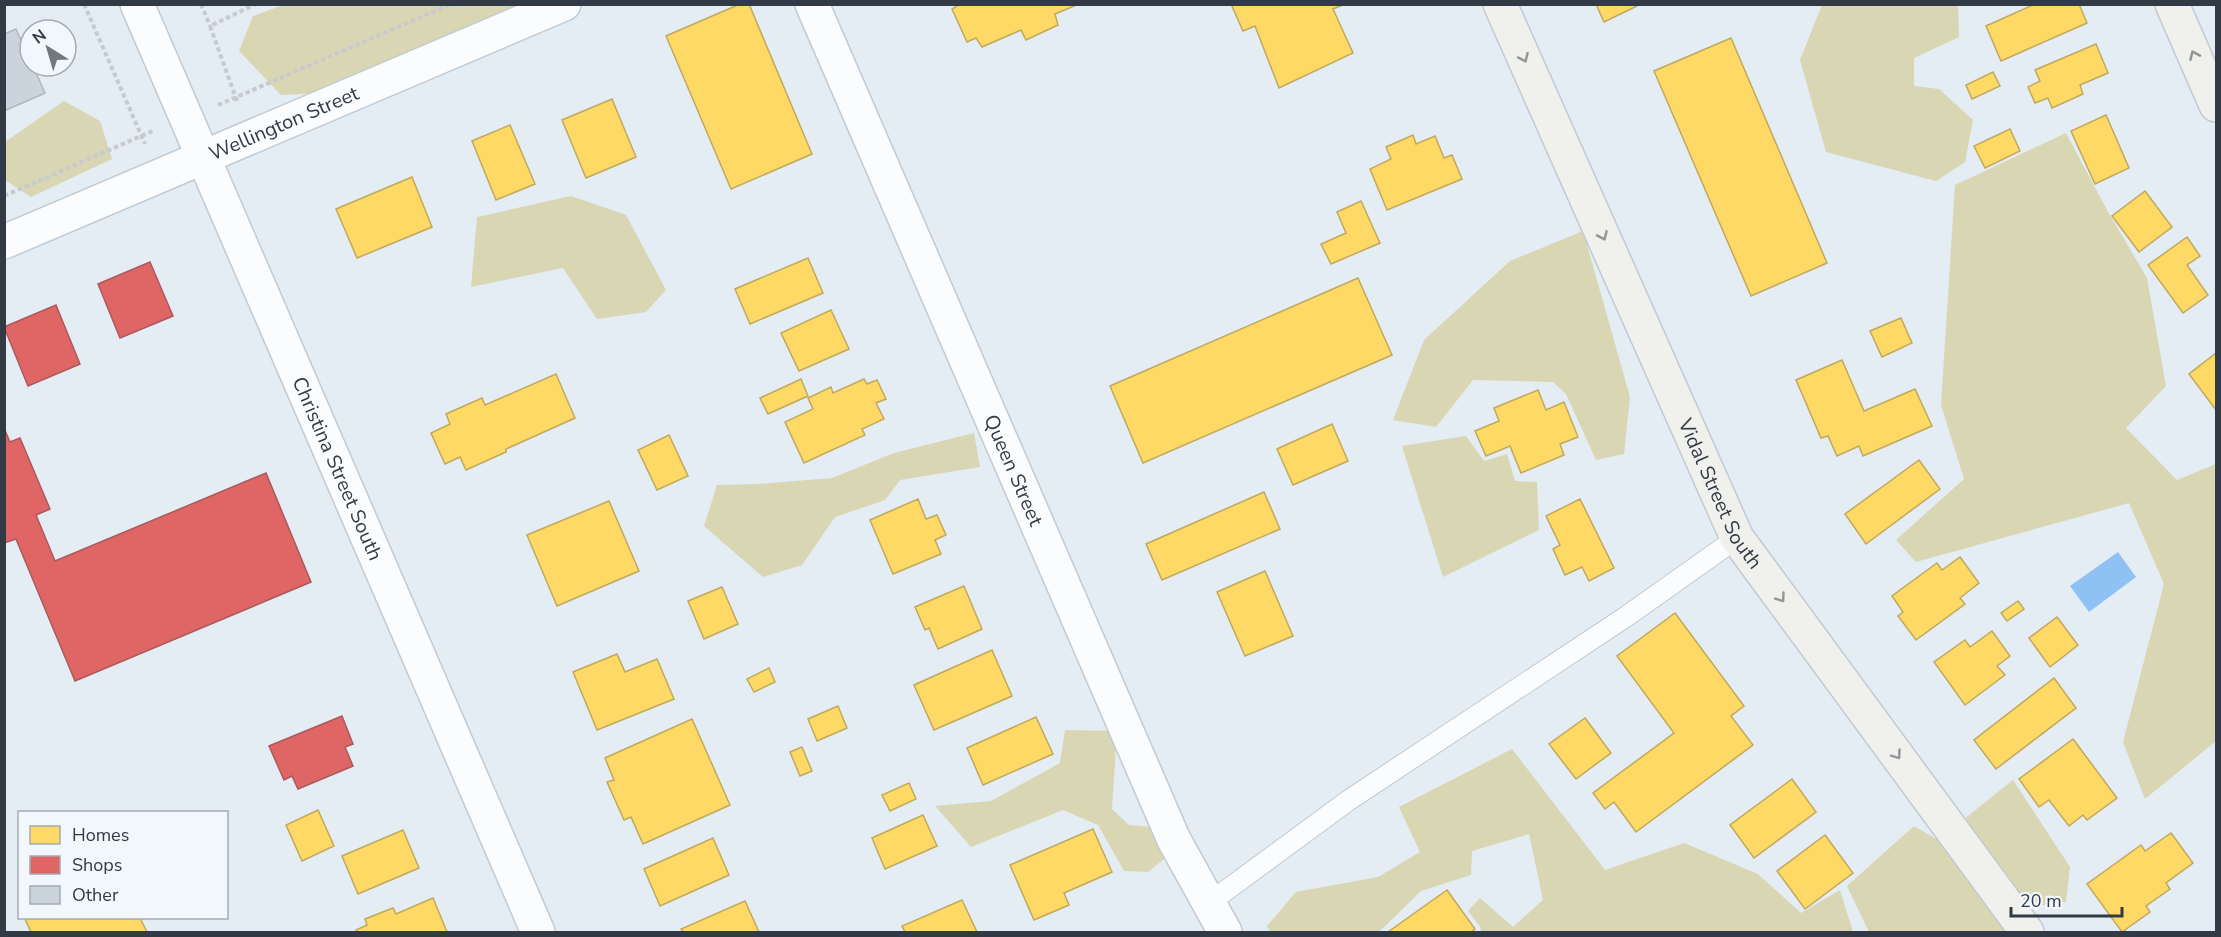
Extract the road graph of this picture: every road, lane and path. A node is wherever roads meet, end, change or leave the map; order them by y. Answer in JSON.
{"nodes":[{"id":1,"x":84,"y":4,"type":"edge"},
{"id":2,"x":137,"y":4,"type":"edge"},
{"id":3,"x":201,"y":4,"type":"edge"},
{"id":4,"x":256,"y":4,"type":"edge"},
{"id":5,"x":451,"y":4,"type":"edge"},
{"id":6,"x":564,"y":4,"type":"edge"},
{"id":7,"x":812,"y":4,"type":"edge"},
{"id":8,"x":1500,"y":4,"type":"edge"},
{"id":9,"x":2172,"y":4,"type":"edge"},
{"id":10,"x":210,"y":26,"type":"junction"},
{"id":11,"x":236,"y":99,"type":"junction"},
{"id":12,"x":2217,"y":105,"type":"edge"},
{"id":13,"x":186,"y":116,"type":"junction"},
{"id":14,"x":254,"y":135,"type":"junction"},
{"id":15,"x":141,"y":136,"type":"junction"},
{"id":16,"x":203,"y":156,"type":"junction"},
{"id":17,"x":159,"y":175,"type":"junction"},
{"id":18,"x":4,"y":196,"type":"edge"},
{"id":19,"x":4,"y":242,"type":"edge"},
{"id":20,"x":1737,"y":538,"type":"junction"},
{"id":21,"x":1209,"y":903,"type":"junction"},
{"id":22,"x":538,"y":933,"type":"edge"},
{"id":23,"x":1225,"y":933,"type":"edge"},
{"id":24,"x":2027,"y":933,"type":"edge"}],
"edges":[{"from":1,"to":15,"type":"path"},
{"from":2,"to":13,"type":"street","name":"Christina Street South"},
{"from":3,"to":10,"type":"path"},
{"from":4,"to":10,"type":"path"},
{"from":5,"to":11,"type":"path"},
{"from":6,"to":14,"type":"street","name":"Wellington Street"},
{"from":7,"to":21,"type":"street","name":"Queen Street"},
{"from":8,"to":20,"type":"main road","name":"Vidal Street South","one_way":true},
{"from":12,"to":9,"type":"main road","one_way":true},
{"from":10,"to":11,"type":"path"},
{"from":11,"to":13,"type":"path"},
{"from":11,"to":14,"type":"path"},
{"from":13,"to":15,"type":"path"},
{"from":13,"to":16,"type":"street","name":"Christina Street South"},
{"from":14,"to":16,"type":"street","name":"Wellington Street"},
{"from":15,"to":17,"type":"path"},
{"from":15,"to":18,"type":"path"},
{"from":16,"to":17,"type":"street","name":"Wellington Street"},
{"from":16,"to":22,"type":"street","name":"Christina Street South"},
{"from":17,"to":19,"type":"street","name":"Wellington Street"},
{"from":20,"to":21,"type":"lane"},
{"from":20,"to":24,"type":"main road","name":"Vidal Street South","one_way":true},
{"from":21,"to":23,"type":"street","name":"Queen Street"}]}
